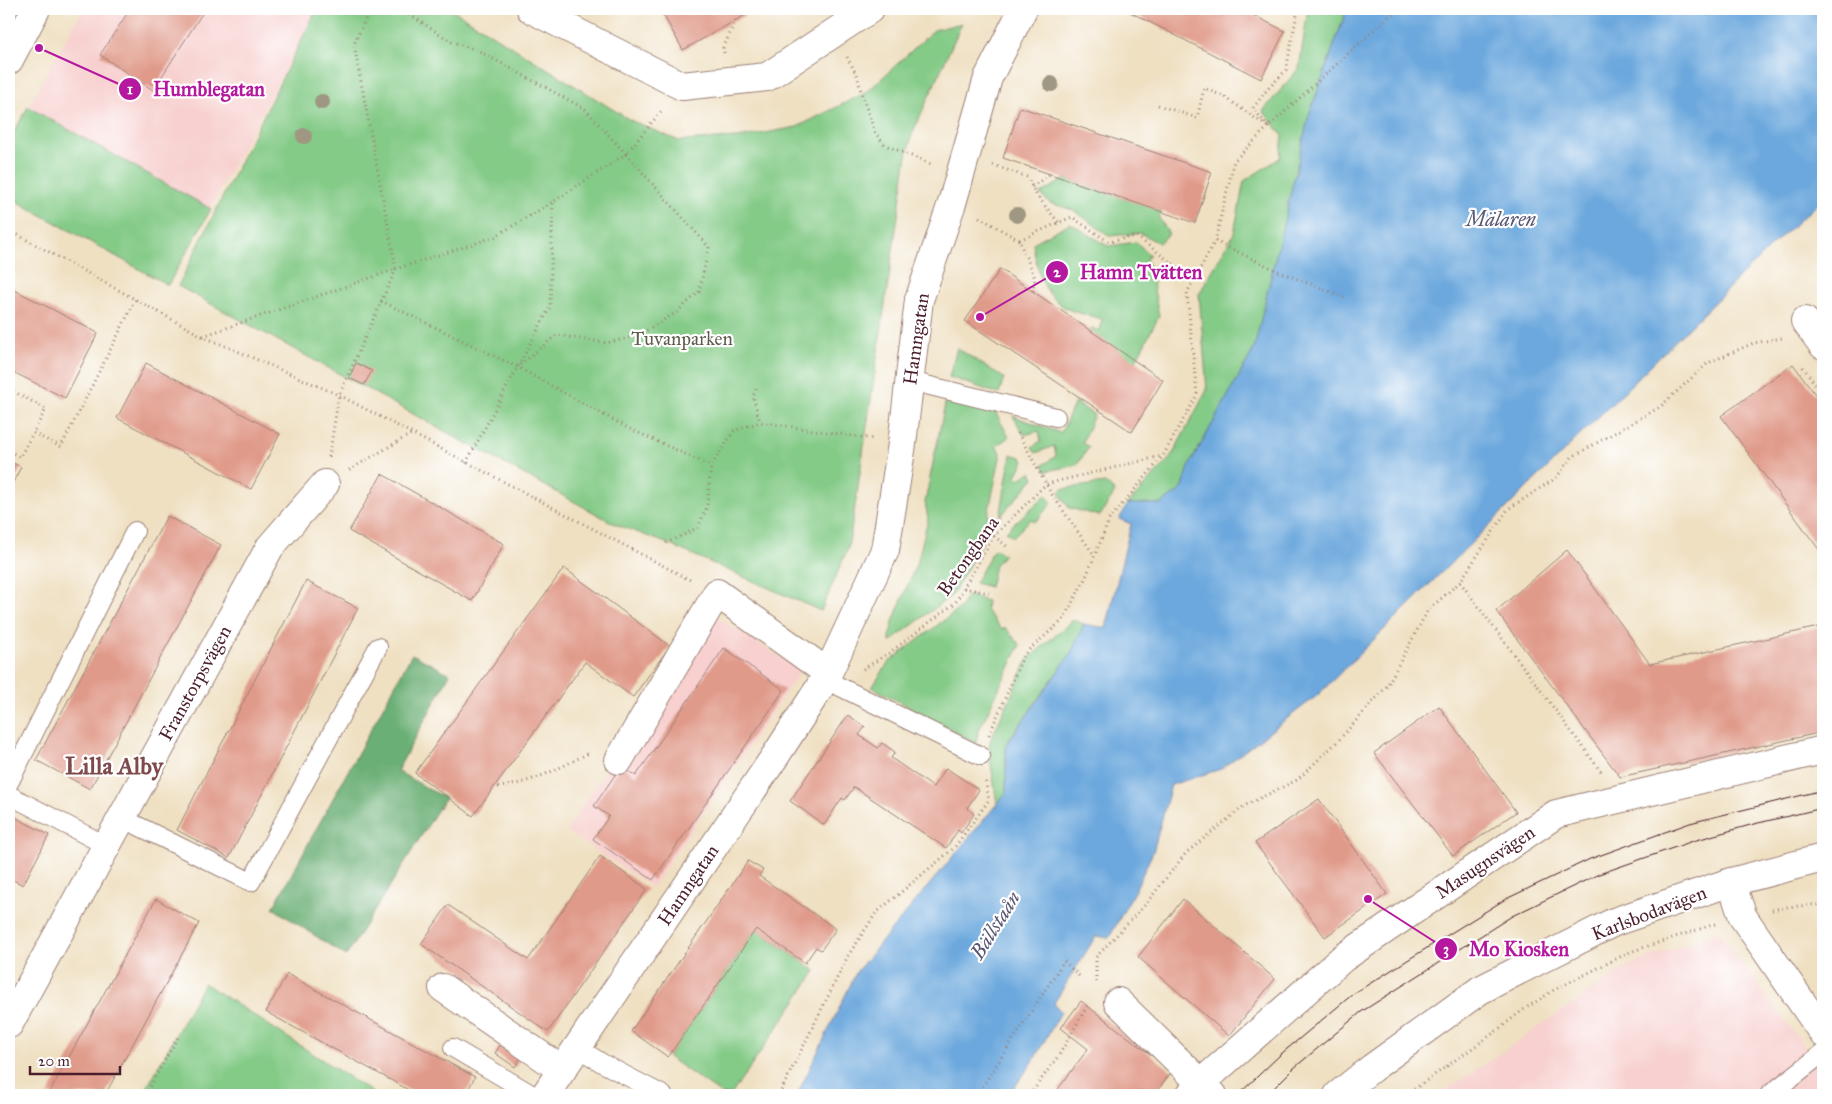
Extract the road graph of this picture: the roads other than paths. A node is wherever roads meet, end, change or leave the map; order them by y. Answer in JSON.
{"nodes":[{"id":1,"x":36,"y":9,"type":"edge"},
{"id":2,"x":531,"y":9,"type":"edge"},
{"id":3,"x":870,"y":9,"type":"edge"},
{"id":4,"x":1023,"y":9,"type":"edge"},
{"id":5,"x":9,"y":60,"type":"edge"},
{"id":6,"x":1805,"y":321,"type":"dead end"},
{"id":7,"x":1823,"y":345,"type":"edge"},
{"id":8,"x":910,"y":381,"type":"junction"},
{"id":9,"x":1056,"y":417,"type":"dead end"},
{"id":10,"x":325,"y":484,"type":"road end"},
{"id":11,"x":135,"y":531,"type":"dead end"},
{"id":12,"x":378,"y":647,"type":"dead end"},
{"id":13,"x":824,"y":680,"type":"junction"},
{"id":14,"x":1823,"y":750,"type":"edge"},
{"id":15,"x":980,"y":756,"type":"road end"},
{"id":16,"x":619,"y":760,"type":"road end"},
{"id":17,"x":9,"y":783,"type":"edge"},
{"id":18,"x":9,"y":795,"type":"edge"},
{"id":19,"x":122,"y":818,"type":"junction"},
{"id":20,"x":107,"y":846,"type":"junction"},
{"id":21,"x":1823,"y":858,"type":"edge"},
{"id":22,"x":1731,"y":882,"type":"junction"},
{"id":23,"x":443,"y":988,"type":"dead end"},
{"id":24,"x":1107,"y":996,"type":"road end"},
{"id":25,"x":9,"y":1024,"type":"edge"},
{"id":26,"x":1823,"y":1033,"type":"edge"},
{"id":27,"x":452,"y":1048,"type":"dead end"},
{"id":28,"x":578,"y":1048,"type":"junction"},
{"id":29,"x":1823,"y":1053,"type":"edge"},
{"id":30,"x":562,"y":1070,"type":"junction"},
{"id":31,"x":1201,"y":1091,"type":"edge"},
{"id":32,"x":533,"y":1095,"type":"edge"},
{"id":33,"x":544,"y":1095,"type":"edge"},
{"id":34,"x":663,"y":1095,"type":"edge"},
{"id":35,"x":1338,"y":1095,"type":"edge"},
{"id":36,"x":1769,"y":1095,"type":"edge"}],
"edges":[{"from":1,"to":5,"type":"street"},
{"from":2,"to":3,"type":"street"},
{"from":4,"to":8,"type":"street","name":"Hamngatan"},
{"from":6,"to":7,"type":"street"},
{"from":8,"to":9,"type":"lane"},
{"from":8,"to":13,"type":"street","name":"Hamngatan"},
{"from":10,"to":19,"type":"street","name":"Franstorpsvägen"},
{"from":11,"to":17,"type":"lane"},
{"from":12,"to":19,"type":"lane"},
{"from":13,"to":15,"type":"lane"},
{"from":13,"to":16,"type":"street"},
{"from":13,"to":28,"type":"street","name":"Hamngatan"},
{"from":14,"to":31,"type":"street","name":"Masugnsvägen"},
{"from":18,"to":20,"type":"lane"},
{"from":19,"to":20,"type":"street","name":"Franstorpsvägen"},
{"from":20,"to":25,"type":"street","name":"Franstorpsvägen"},
{"from":21,"to":22,"type":"street","name":"Karlsbodavägen"},
{"from":22,"to":26,"type":"street"},
{"from":22,"to":35,"type":"street","name":"Karlsbodavägen"},
{"from":23,"to":30,"type":"street"},
{"from":24,"to":31,"type":"street"},
{"from":27,"to":32,"type":"lane"},
{"from":28,"to":30,"type":"street","name":"Hamngatan"},
{"from":28,"to":34,"type":"lane"},
{"from":29,"to":36,"type":"lane"},
{"from":30,"to":33,"type":"street","name":"Hamngatan"}]}
